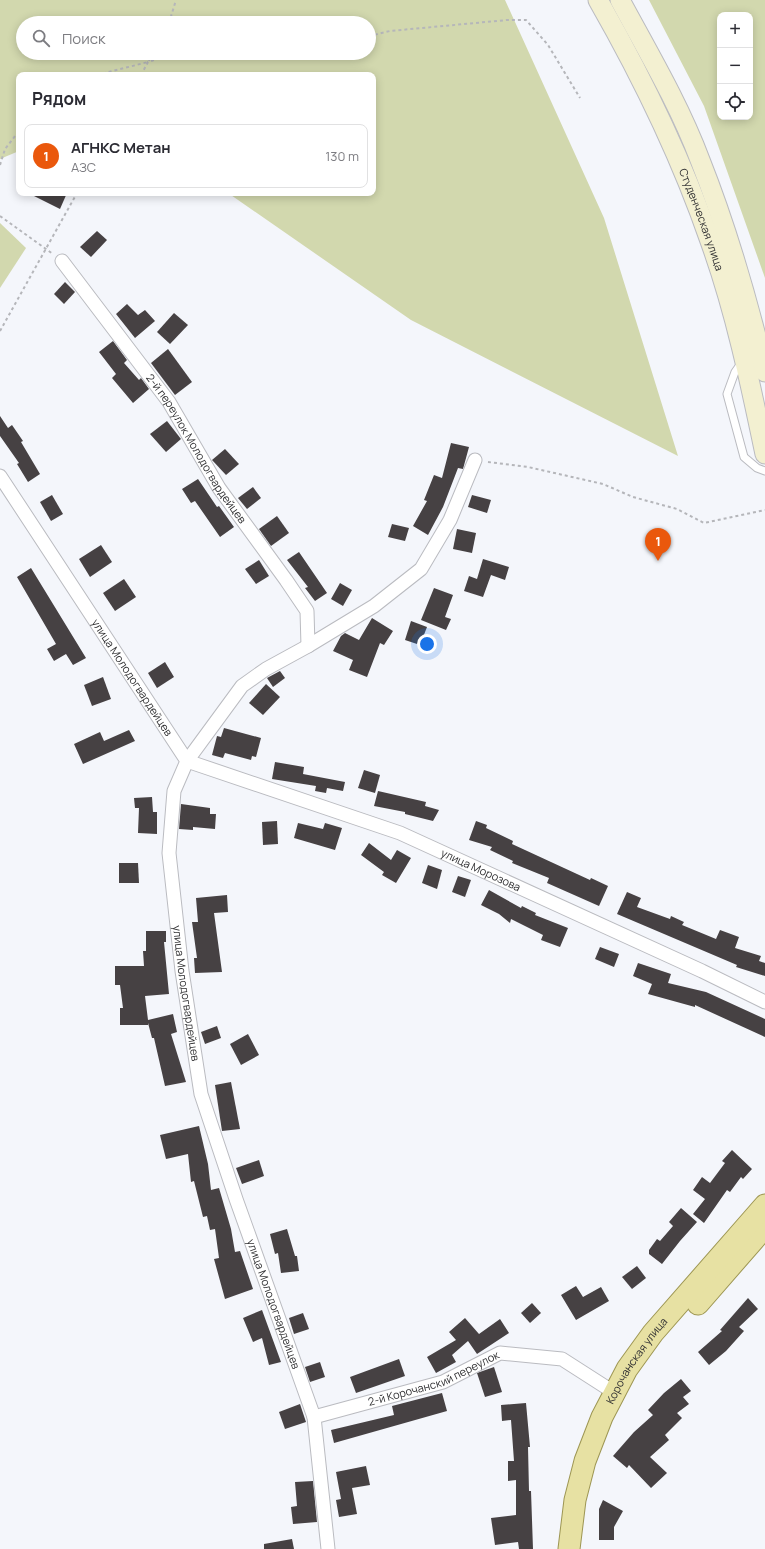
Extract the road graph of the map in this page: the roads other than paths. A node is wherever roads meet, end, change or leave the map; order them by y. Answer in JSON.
{"nodes":[{"id":1,"x":598,"y":0,"type":"edge"},
{"id":2,"x":620,"y":0,"type":"edge"},
{"id":3,"x":62,"y":260,"type":"road end"},
{"id":4,"x":745,"y":358,"type":"junction"},
{"id":5,"x":765,"y":372,"type":"edge"},
{"id":6,"x":765,"y":454,"type":"edge"},
{"id":7,"x":474,"y":460,"type":"road end"},
{"id":8,"x":765,"y":471,"type":"edge"},
{"id":9,"x":0,"y":476,"type":"edge"},
{"id":10,"x":308,"y":646,"type":"junction"},
{"id":11,"x":187,"y":760,"type":"junction"},
{"id":12,"x":765,"y":1002,"type":"edge"},
{"id":13,"x":765,"y":1205,"type":"edge"},
{"id":14,"x":765,"y":1227,"type":"edge"},
{"id":15,"x":615,"y":1393,"type":"junction"},
{"id":16,"x":314,"y":1417,"type":"junction"},
{"id":17,"x":328,"y":1549,"type":"edge"},
{"id":18,"x":569,"y":1549,"type":"edge"},
{"id":19,"x":581,"y":1549,"type":"edge"}],
"edges":[{"from":1,"to":4,"type":"main road","name":"Студенческая улица"},
{"from":2,"to":5,"type":"main road","name":"Студенческая улица"},
{"from":3,"to":10,"type":"street","name":"2-й переулок Молодогвардейцев"},
{"from":4,"to":6,"type":"main road","name":"Студенческая улица"},
{"from":4,"to":8,"type":"lane"},
{"from":7,"to":10,"type":"street"},
{"from":9,"to":11,"type":"street","name":"улица Молодогвардейцев"},
{"from":10,"to":11,"type":"street"},
{"from":11,"to":12,"type":"street","name":"улица Морозова"},
{"from":11,"to":16,"type":"street","name":"улица Молодогвардейцев"},
{"from":13,"to":15,"type":"main road","name":"Корочанская улица"},
{"from":14,"to":19,"type":"main road","name":"Корочанская улица"},
{"from":15,"to":16,"type":"street","name":"2-й Корочанский переулок"},
{"from":15,"to":18,"type":"main road","name":"Корочанская улица"},
{"from":16,"to":17,"type":"street","name":"улица Молодогвардейцев"}]}
